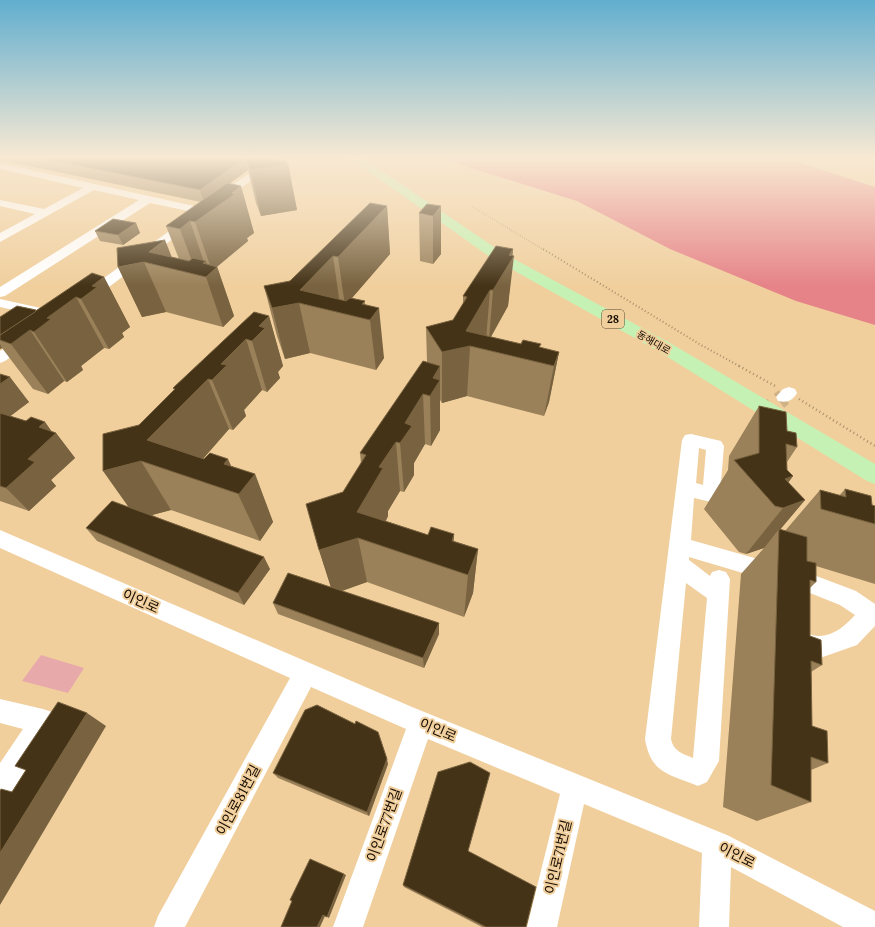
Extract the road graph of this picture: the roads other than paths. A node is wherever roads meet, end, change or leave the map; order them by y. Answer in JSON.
{"nodes":[{"id":1,"x":68,"y":200,"type":"edge"},
{"id":2,"x":146,"y":200,"type":"edge"},
{"id":3,"x":154,"y":200,"type":"edge"},
{"id":4,"x":219,"y":200,"type":"edge"},
{"id":5,"x":417,"y":200,"type":"edge"},
{"id":6,"x":433,"y":200,"type":"edge"},
{"id":7,"x":0,"y":203,"type":"edge"},
{"id":8,"x":204,"y":211,"type":"junction"},
{"id":9,"x":45,"y":213,"type":"junction"},
{"id":10,"x":0,"y":238,"type":"edge"},
{"id":11,"x":0,"y":293,"type":"edge"},
{"id":12,"x":0,"y":303,"type":"edge"},
{"id":13,"x":78,"y":303,"type":"edge"},
{"id":14,"x":52,"y":315,"type":"edge"},
{"id":15,"x":36,"y":333,"type":"edge"},
{"id":16,"x":0,"y":358,"type":"edge"},
{"id":17,"x":804,"y":433,"type":"junction"},
{"id":18,"x":785,"y":438,"type":"edge"},
{"id":19,"x":875,"y":458,"type":"edge"},
{"id":20,"x":875,"y":475,"type":"edge"},
{"id":21,"x":685,"y":488,"type":"dead end"},
{"id":22,"x":0,"y":539,"type":"edge"},
{"id":23,"x":680,"y":556,"type":"junction"},
{"id":24,"x":874,"y":615,"type":"edge"},
{"id":25,"x":784,"y":638,"type":"edge"},
{"id":26,"x":306,"y":673,"type":"junction"},
{"id":27,"x":3,"y":717,"type":"edge"},
{"id":28,"x":421,"y":723,"type":"junction"},
{"id":29,"x":574,"y":786,"type":"junction"},
{"id":30,"x":0,"y":787,"type":"edge"},
{"id":31,"x":717,"y":845,"type":"junction"},
{"id":32,"x":169,"y":927,"type":"edge"},
{"id":33,"x":348,"y":927,"type":"edge"},
{"id":34,"x":542,"y":927,"type":"edge"},
{"id":35,"x":714,"y":927,"type":"edge"},
{"id":36,"x":874,"y":927,"type":"edge"}],
"edges":[{"from":1,"to":9,"type":"street"},
{"from":2,"to":11,"type":"street"},
{"from":3,"to":8,"type":"street"},
{"from":4,"to":8,"type":"street"},
{"from":5,"to":17,"type":"main road","name":"동해대로","number":"28"},
{"from":6,"to":19,"type":"main road"},
{"from":7,"to":9,"type":"street"},
{"from":8,"to":13,"type":"street"},
{"from":9,"to":10,"type":"street"},
{"from":12,"to":14,"type":"street"},
{"from":15,"to":16,"type":"street"},
{"from":17,"to":18,"type":"street"},
{"from":17,"to":20,"type":"main road","name":"동해대로","number":"28"},
{"from":21,"to":23,"type":"street"},
{"from":22,"to":26,"type":"street","name":"이인로"},
{"from":23,"to":23,"type":"street"},
{"from":23,"to":24,"type":"street"},
{"from":24,"to":25,"type":"street"},
{"from":26,"to":28,"type":"street","name":"이인로"},
{"from":26,"to":32,"type":"street","name":"이인로81번길"},
{"from":27,"to":30,"type":"street"},
{"from":28,"to":29,"type":"street","name":"이인로"},
{"from":28,"to":33,"type":"street","name":"이인로77번길"},
{"from":29,"to":31,"type":"street","name":"이인로"},
{"from":29,"to":34,"type":"street","name":"이인로71번길"},
{"from":31,"to":35,"type":"street"},
{"from":31,"to":36,"type":"street","name":"이인로"}]}
